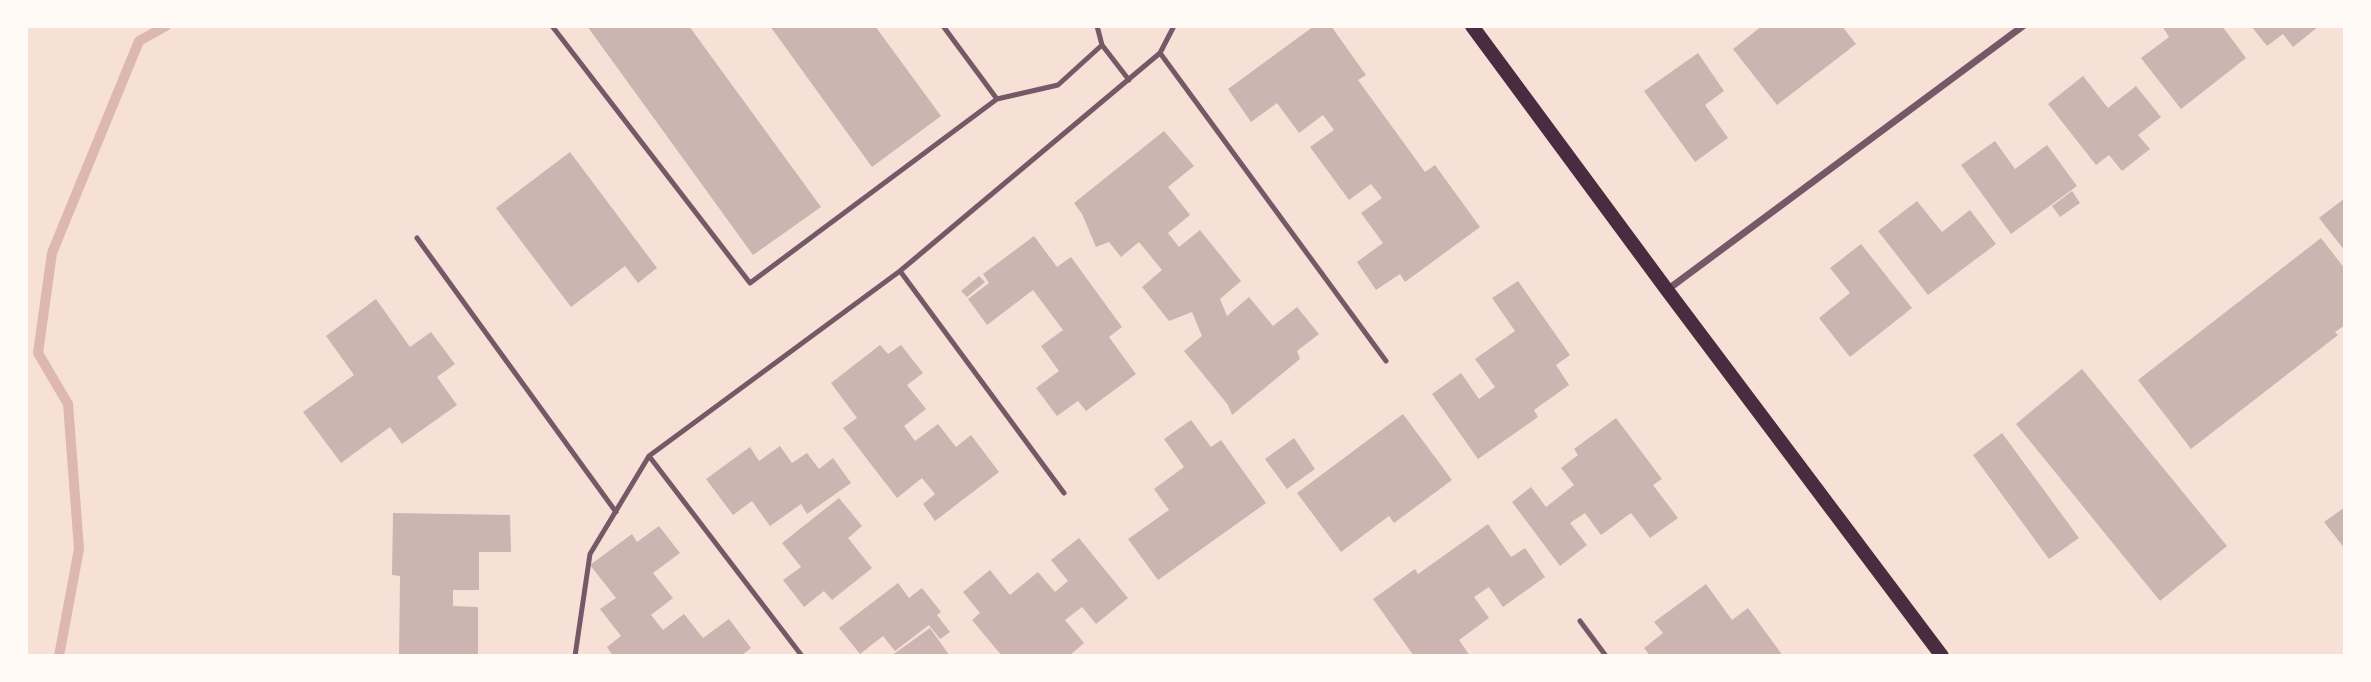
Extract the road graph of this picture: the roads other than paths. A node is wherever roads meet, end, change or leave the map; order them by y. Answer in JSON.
{"nodes":[{"id":1,"x":943,"y":26,"type":"edge"},
{"id":2,"x":1097,"y":26,"type":"edge"},
{"id":3,"x":1174,"y":26,"type":"edge"},
{"id":4,"x":1472,"y":26,"type":"edge"},
{"id":5,"x":2022,"y":26,"type":"edge"},
{"id":6,"x":554,"y":29,"type":"edge"},
{"id":7,"x":1102,"y":45,"type":"junction"},
{"id":8,"x":1160,"y":52,"type":"junction"},
{"id":9,"x":1129,"y":80,"type":"junction"},
{"id":10,"x":997,"y":99,"type":"junction"},
{"id":11,"x":416,"y":238,"type":"dead end"},
{"id":12,"x":900,"y":271,"type":"junction"},
{"id":13,"x":1667,"y":290,"type":"junction"},
{"id":14,"x":1386,"y":361,"type":"dead end"},
{"id":15,"x":649,"y":457,"type":"junction"},
{"id":16,"x":1064,"y":493,"type":"dead end"},
{"id":17,"x":616,"y":512,"type":"junction"},
{"id":18,"x":1580,"y":621,"type":"dead end"},
{"id":19,"x":575,"y":656,"type":"edge"},
{"id":20,"x":802,"y":656,"type":"edge"},
{"id":21,"x":1606,"y":656,"type":"edge"},
{"id":22,"x":1942,"y":656,"type":"edge"}],
"edges":[{"from":1,"to":10,"type":"lane"},
{"from":2,"to":7,"type":"lane"},
{"from":3,"to":8,"type":"lane"},
{"from":4,"to":13,"type":"main road"},
{"from":5,"to":13,"type":"street"},
{"from":6,"to":10,"type":"lane"},
{"from":7,"to":9,"type":"lane"},
{"from":7,"to":10,"type":"lane"},
{"from":8,"to":9,"type":"lane"},
{"from":8,"to":14,"type":"lane"},
{"from":9,"to":12,"type":"lane"},
{"from":11,"to":17,"type":"lane"},
{"from":12,"to":15,"type":"lane"},
{"from":12,"to":16,"type":"lane"},
{"from":13,"to":22,"type":"main road"},
{"from":15,"to":17,"type":"lane"},
{"from":15,"to":20,"type":"lane"},
{"from":17,"to":19,"type":"lane"},
{"from":18,"to":21,"type":"lane"}]}
